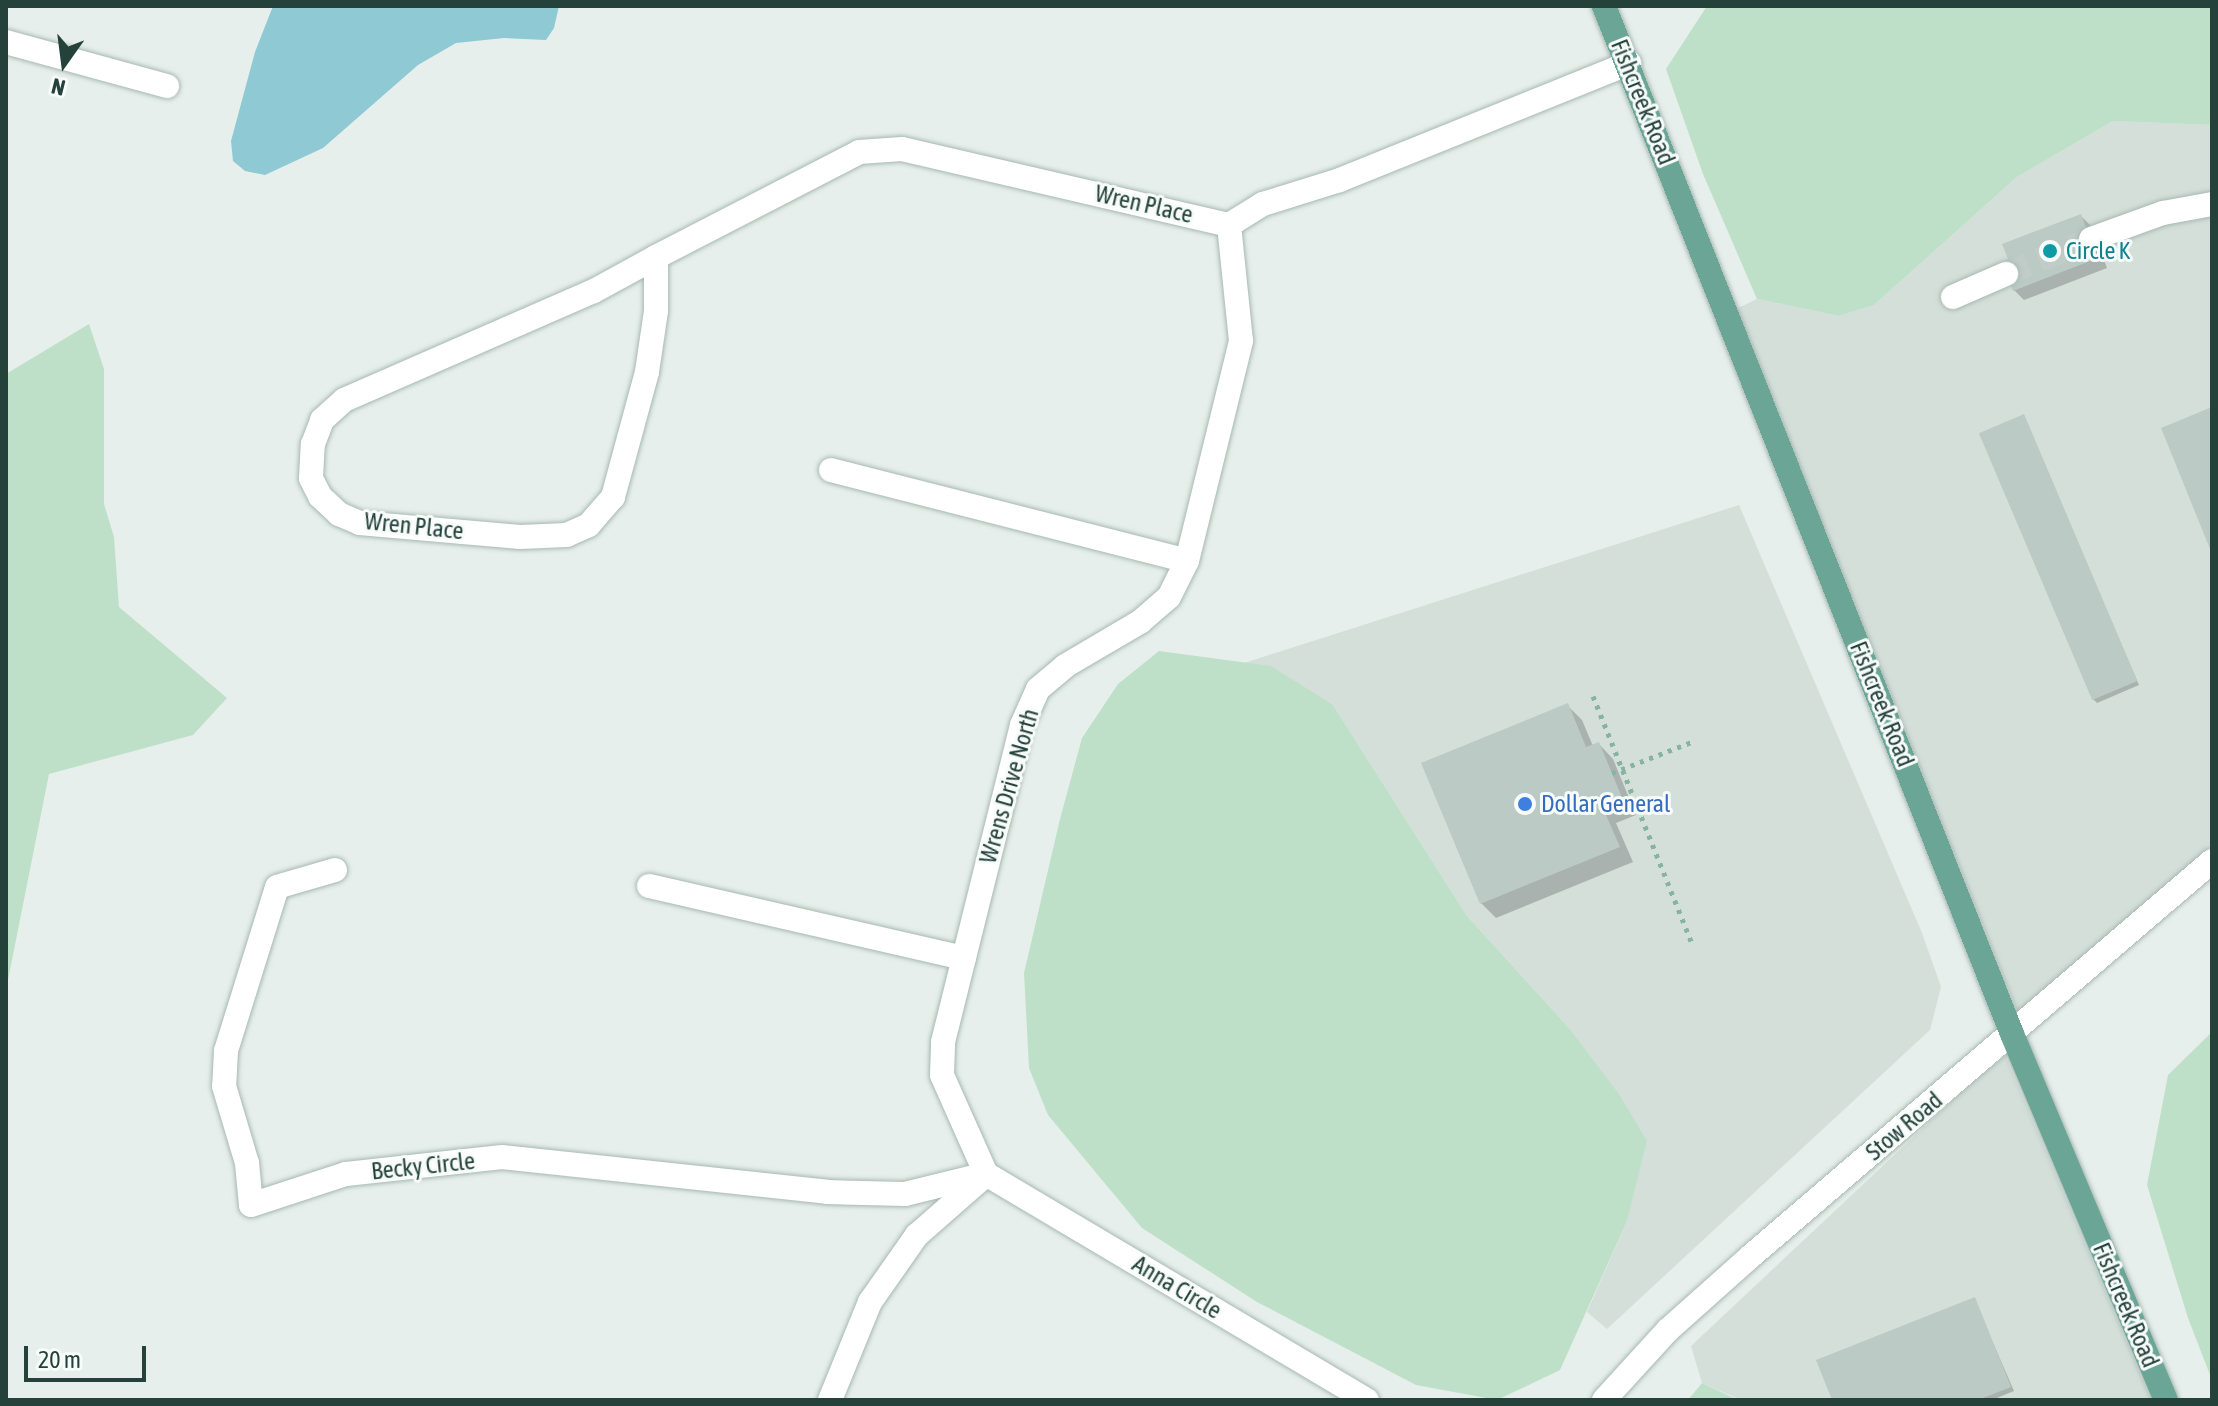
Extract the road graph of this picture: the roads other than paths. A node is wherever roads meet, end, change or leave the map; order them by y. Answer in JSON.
{"nodes":[{"id":1,"x":1604,"y":6,"type":"edge"},
{"id":2,"x":6,"y":42,"type":"edge"},
{"id":3,"x":1629,"y":63,"type":"junction"},
{"id":4,"x":167,"y":86,"type":"dead end"},
{"id":5,"x":2212,"y":204,"type":"edge"},
{"id":6,"x":1229,"y":225,"type":"junction"},
{"id":7,"x":2091,"y":239,"type":"tunnel mouth"},
{"id":8,"x":656,"y":257,"type":"junction"},
{"id":9,"x":2006,"y":274,"type":"tunnel mouth"},
{"id":10,"x":1953,"y":297,"type":"dead end"},
{"id":11,"x":831,"y":470,"type":"dead end"},
{"id":12,"x":1187,"y":561,"type":"junction"},
{"id":13,"x":2212,"y":861,"type":"edge"},
{"id":14,"x":335,"y":870,"type":"dead end"},
{"id":15,"x":649,"y":886,"type":"dead end"},
{"id":16,"x":964,"y":958,"type":"junction"},
{"id":17,"x":2012,"y":1034,"type":"junction"},
{"id":18,"x":986,"y":1174,"type":"junction"},
{"id":19,"x":830,"y":1400,"type":"edge"},
{"id":20,"x":1367,"y":1400,"type":"edge"},
{"id":21,"x":1604,"y":1400,"type":"edge"},
{"id":22,"x":2166,"y":1400,"type":"edge"}],
"edges":[{"from":1,"to":3,"type":"main road","name":"Fishcreek Road"},
{"from":2,"to":4,"type":"street"},
{"from":3,"to":6,"type":"street"},
{"from":3,"to":17,"type":"main road","name":"Fishcreek Road"},
{"from":5,"to":7,"type":"street"},
{"from":6,"to":8,"type":"street","name":"Wren Place"},
{"from":6,"to":12,"type":"street","name":"Wrens Drive North"},
{"from":8,"to":8,"type":"street","name":"Wren Place"},
{"from":9,"to":10,"type":"street"},
{"from":11,"to":12,"type":"street"},
{"from":12,"to":16,"type":"street","name":"Wrens Drive North"},
{"from":13,"to":17,"type":"street","name":"Stow Road"},
{"from":14,"to":18,"type":"street","name":"Becky Circle"},
{"from":15,"to":16,"type":"street"},
{"from":16,"to":18,"type":"street","name":"Wrens Drive North"},
{"from":17,"to":21,"type":"street","name":"Stow Road"},
{"from":17,"to":22,"type":"main road","name":"Fishcreek Road"},
{"from":18,"to":19,"type":"street"},
{"from":18,"to":20,"type":"street","name":"Anna Circle"}]}
